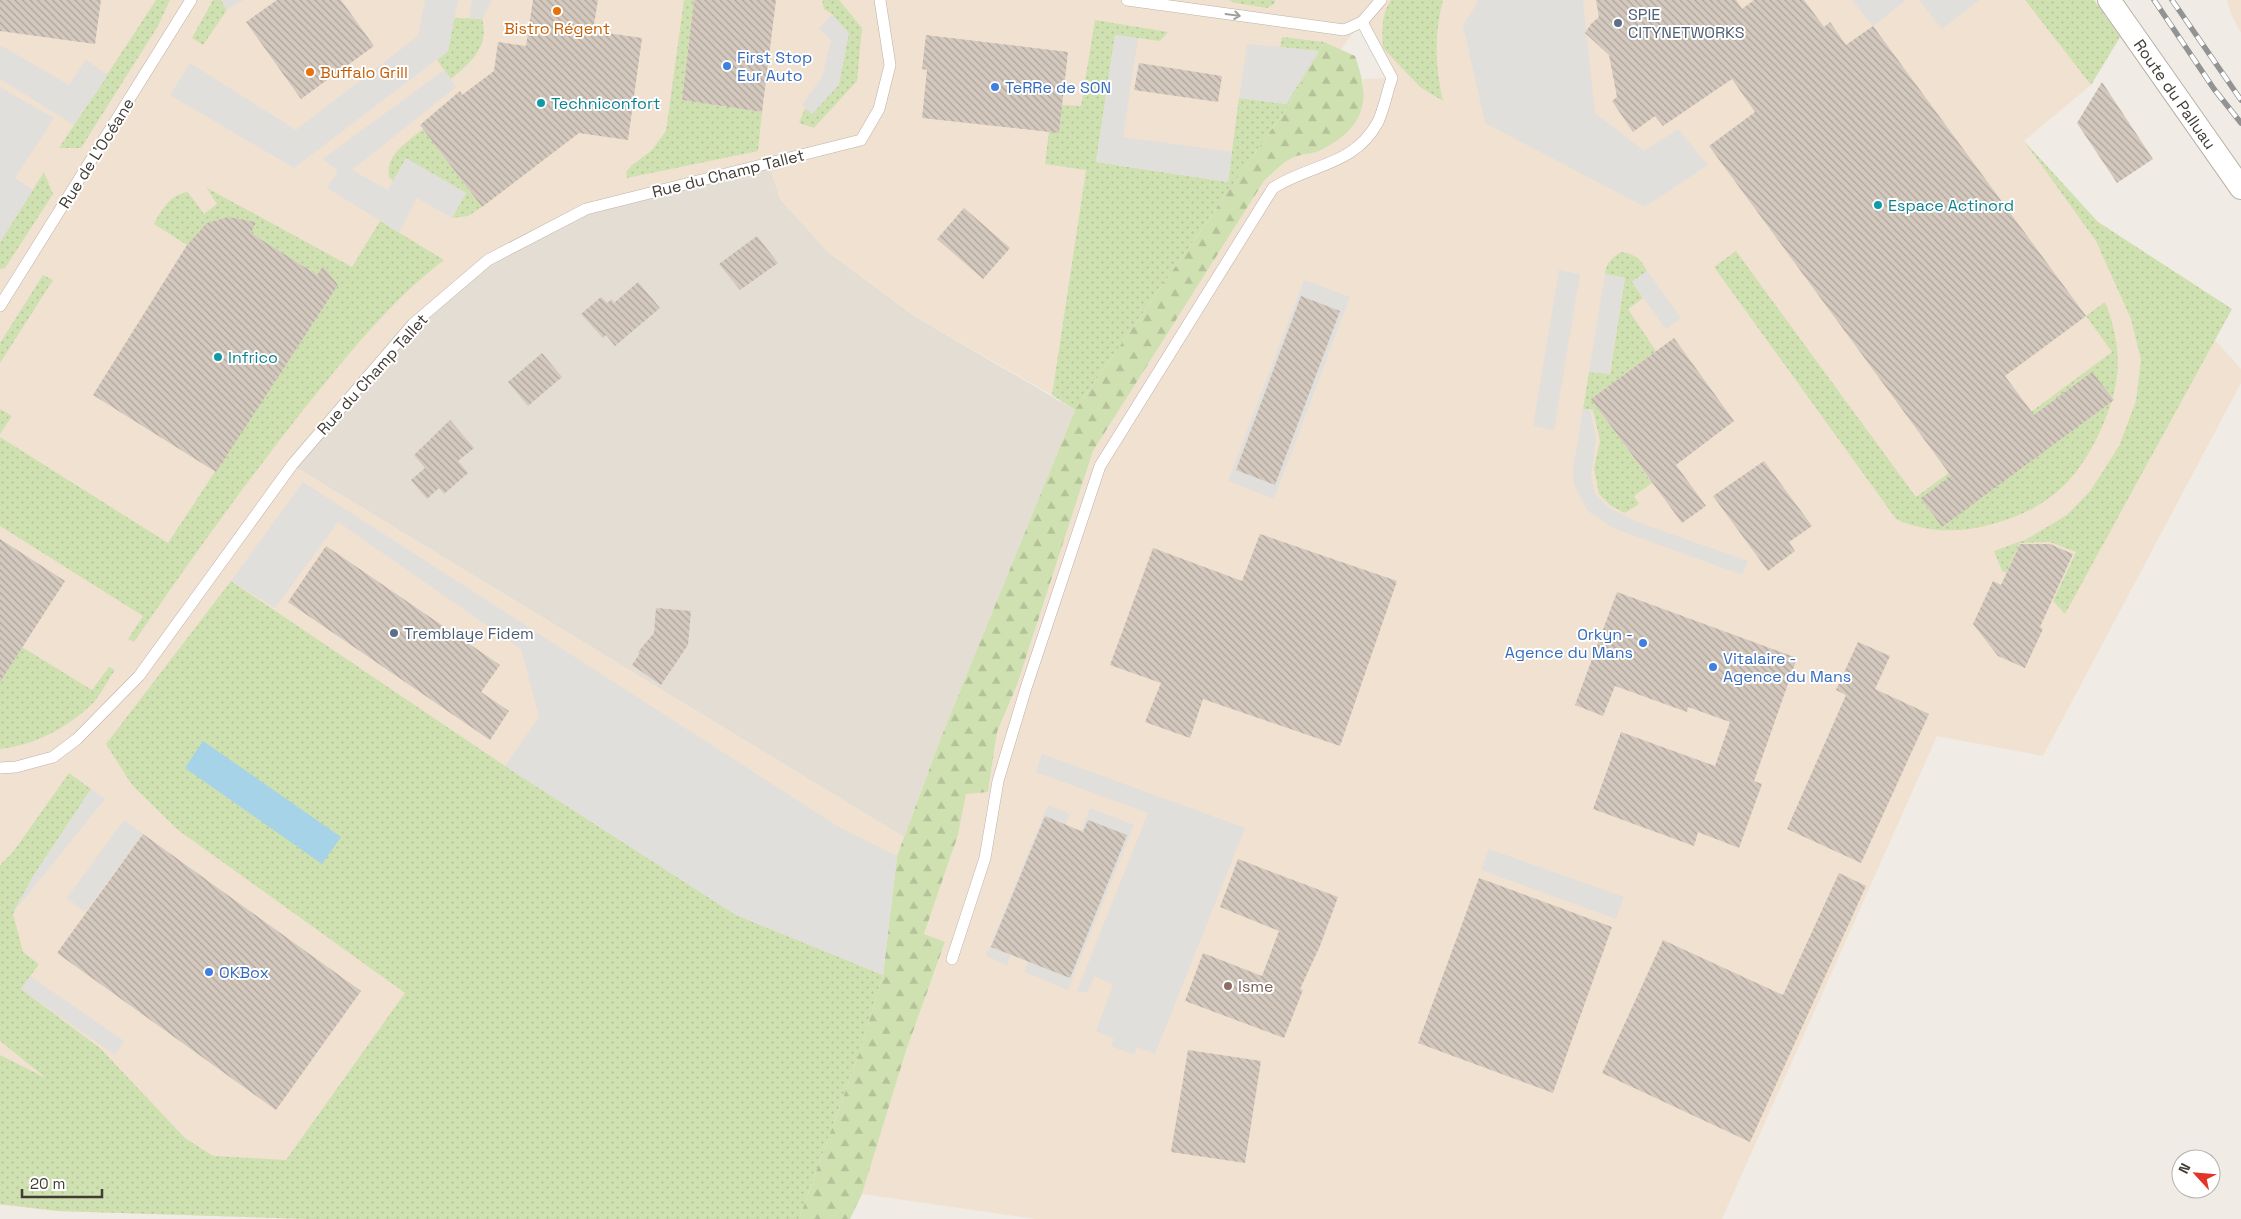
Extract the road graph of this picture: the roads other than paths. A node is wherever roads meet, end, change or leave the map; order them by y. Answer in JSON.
{"nodes":[{"id":1,"x":191,"y":0,"type":"edge"},
{"id":2,"x":880,"y":0,"type":"edge"},
{"id":3,"x":1127,"y":0,"type":"edge"},
{"id":4,"x":1381,"y":0,"type":"edge"},
{"id":5,"x":2109,"y":0,"type":"edge"},
{"id":6,"x":1362,"y":22,"type":"junction"},
{"id":7,"x":2241,"y":188,"type":"edge"},
{"id":8,"x":0,"y":306,"type":"edge"},
{"id":9,"x":0,"y":768,"type":"edge"},
{"id":10,"x":952,"y":959,"type":"dead end"}],
"edges":[{"from":1,"to":8,"type":"lane","name":"Rue de L'Océane"},
{"from":2,"to":9,"type":"lane","name":"Rue du Champ Tallet"},
{"from":3,"to":6,"type":"lane","one_way":true},
{"from":4,"to":6,"type":"lane"},
{"from":5,"to":7,"type":"street","name":"Route du Palluau"},
{"from":6,"to":10,"type":"lane"}]}
